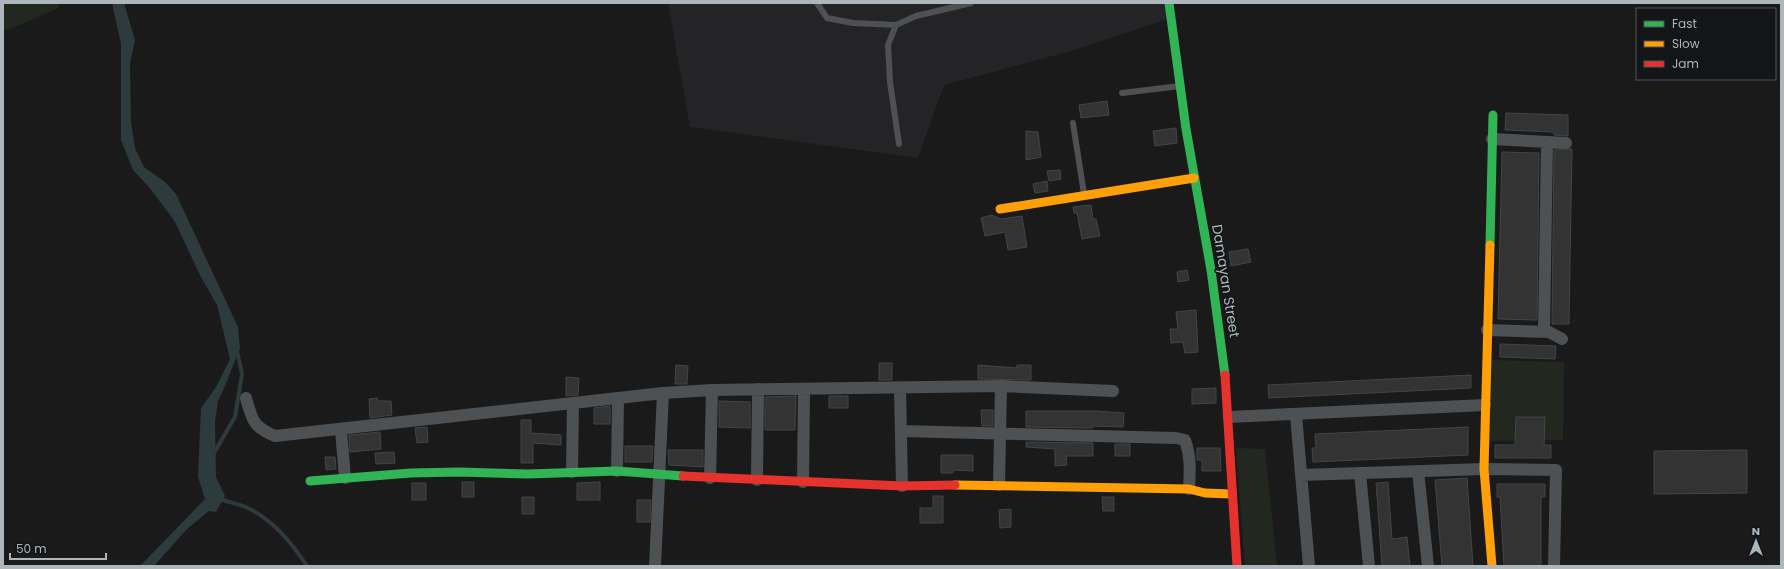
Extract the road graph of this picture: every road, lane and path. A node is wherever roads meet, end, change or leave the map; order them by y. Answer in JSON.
{"nodes":[{"id":1,"x":817,"y":3,"type":"edge"},
{"id":2,"x":971,"y":3,"type":"edge"},
{"id":3,"x":1169,"y":3,"type":"edge"},
{"id":4,"x":896,"y":24,"type":"junction"},
{"id":5,"x":1180,"y":86,"type":"junction"},
{"id":6,"x":1122,"y":93,"type":"dead end"},
{"id":7,"x":1493,"y":115,"type":"dead end"},
{"id":8,"x":1073,"y":123,"type":"dead end"},
{"id":9,"x":1492,"y":139,"type":"junction"},
{"id":10,"x":1547,"y":142,"type":"junction"},
{"id":11,"x":1566,"y":143,"type":"dead end"},
{"id":12,"x":898,"y":144,"type":"dead end"},
{"id":13,"x":1194,"y":178,"type":"junction"},
{"id":14,"x":1084,"y":195,"type":"junction"},
{"id":15,"x":1000,"y":209,"type":"dead end"},
{"id":16,"x":1486,"y":330,"type":"junction"},
{"id":17,"x":1544,"y":332,"type":"junction"},
{"id":18,"x":1562,"y":339,"type":"dead end"},
{"id":19,"x":1001,"y":386,"type":"junction"},
{"id":20,"x":900,"y":388,"type":"junction"},
{"id":21,"x":758,"y":389,"type":"junction"},
{"id":22,"x":804,"y":389,"type":"junction"},
{"id":23,"x":712,"y":390,"type":"junction"},
{"id":24,"x":1113,"y":391,"type":"dead end"},
{"id":25,"x":663,"y":393,"type":"junction"},
{"id":26,"x":246,"y":398,"type":"dead end"},
{"id":27,"x":618,"y":399,"type":"junction"},
{"id":28,"x":573,"y":404,"type":"junction"},
{"id":29,"x":1485,"y":405,"type":"junction"},
{"id":30,"x":1296,"y":415,"type":"junction"},
{"id":31,"x":1229,"y":417,"type":"junction"},
{"id":32,"x":342,"y":430,"type":"junction"},
{"id":33,"x":901,"y":431,"type":"junction"},
{"id":34,"x":1001,"y":432,"type":"junction"},
{"id":35,"x":1484,"y":469,"type":"junction"},
{"id":36,"x":617,"y":471,"type":"junction"},
{"id":37,"x":1418,"y":471,"type":"junction"},
{"id":38,"x":572,"y":472,"type":"junction"},
{"id":39,"x":1360,"y":473,"type":"junction"},
{"id":40,"x":659,"y":474,"type":"junction"},
{"id":41,"x":1301,"y":476,"type":"junction"},
{"id":42,"x":345,"y":478,"type":"junction"},
{"id":43,"x":710,"y":478,"type":"junction"},
{"id":44,"x":757,"y":480,"type":"junction"},
{"id":45,"x":310,"y":481,"type":"dead end"},
{"id":46,"x":802,"y":482,"type":"junction"},
{"id":47,"x":999,"y":485,"type":"junction"},
{"id":48,"x":902,"y":486,"type":"junction"},
{"id":49,"x":1188,"y":489,"type":"junction"},
{"id":50,"x":1232,"y":494,"type":"junction"},
{"id":51,"x":655,"y":566,"type":"edge"},
{"id":52,"x":1238,"y":566,"type":"edge"},
{"id":53,"x":1309,"y":566,"type":"edge"},
{"id":54,"x":1369,"y":566,"type":"edge"},
{"id":55,"x":1428,"y":566,"type":"edge"},
{"id":56,"x":1492,"y":566,"type":"edge"},
{"id":57,"x":1554,"y":566,"type":"edge"}],
"edges":[{"from":1,"to":4,"type":"lane"},
{"from":2,"to":4,"type":"lane"},
{"from":3,"to":5,"type":"street","name":"Damayan Street"},
{"from":4,"to":12,"type":"lane"},
{"from":5,"to":6,"type":"lane"},
{"from":5,"to":13,"type":"street","name":"Damayan Street"},
{"from":7,"to":9,"type":"street"},
{"from":8,"to":14,"type":"lane"},
{"from":9,"to":10,"type":"street"},
{"from":9,"to":16,"type":"street"},
{"from":10,"to":11,"type":"street"},
{"from":10,"to":17,"type":"street"},
{"from":13,"to":14,"type":"street"},
{"from":13,"to":31,"type":"street","name":"Damayan Street"},
{"from":14,"to":15,"type":"street"},
{"from":16,"to":17,"type":"street"},
{"from":16,"to":29,"type":"street"},
{"from":17,"to":18,"type":"street"},
{"from":19,"to":20,"type":"street"},
{"from":19,"to":24,"type":"street"},
{"from":19,"to":34,"type":"street"},
{"from":20,"to":22,"type":"street"},
{"from":20,"to":33,"type":"street"},
{"from":21,"to":22,"type":"street"},
{"from":21,"to":23,"type":"street"},
{"from":21,"to":44,"type":"street"},
{"from":22,"to":46,"type":"street"},
{"from":23,"to":25,"type":"street"},
{"from":23,"to":43,"type":"street"},
{"from":25,"to":27,"type":"street"},
{"from":25,"to":40,"type":"street"},
{"from":26,"to":32,"type":"street"},
{"from":27,"to":28,"type":"street"},
{"from":27,"to":36,"type":"street"},
{"from":28,"to":32,"type":"street"},
{"from":28,"to":38,"type":"street"},
{"from":29,"to":30,"type":"street"},
{"from":29,"to":35,"type":"street"},
{"from":30,"to":31,"type":"street"},
{"from":30,"to":41,"type":"street"},
{"from":31,"to":50,"type":"street","name":"Damayan Street"},
{"from":32,"to":42,"type":"street"},
{"from":33,"to":34,"type":"street"},
{"from":33,"to":48,"type":"street"},
{"from":34,"to":47,"type":"street"},
{"from":34,"to":49,"type":"street"},
{"from":35,"to":37,"type":"street"},
{"from":35,"to":56,"type":"street"},
{"from":35,"to":57,"type":"street"},
{"from":36,"to":38,"type":"street"},
{"from":36,"to":40,"type":"street"},
{"from":37,"to":39,"type":"street"},
{"from":37,"to":55,"type":"street"},
{"from":38,"to":42,"type":"street"},
{"from":39,"to":41,"type":"street"},
{"from":39,"to":54,"type":"street"},
{"from":40,"to":43,"type":"street"},
{"from":40,"to":51,"type":"street"},
{"from":41,"to":53,"type":"street"},
{"from":42,"to":45,"type":"street"},
{"from":43,"to":44,"type":"street"},
{"from":44,"to":46,"type":"street"},
{"from":46,"to":48,"type":"street"},
{"from":47,"to":48,"type":"street"},
{"from":47,"to":49,"type":"street"},
{"from":49,"to":50,"type":"street"},
{"from":50,"to":52,"type":"street","name":"Damayan Street"}]}
